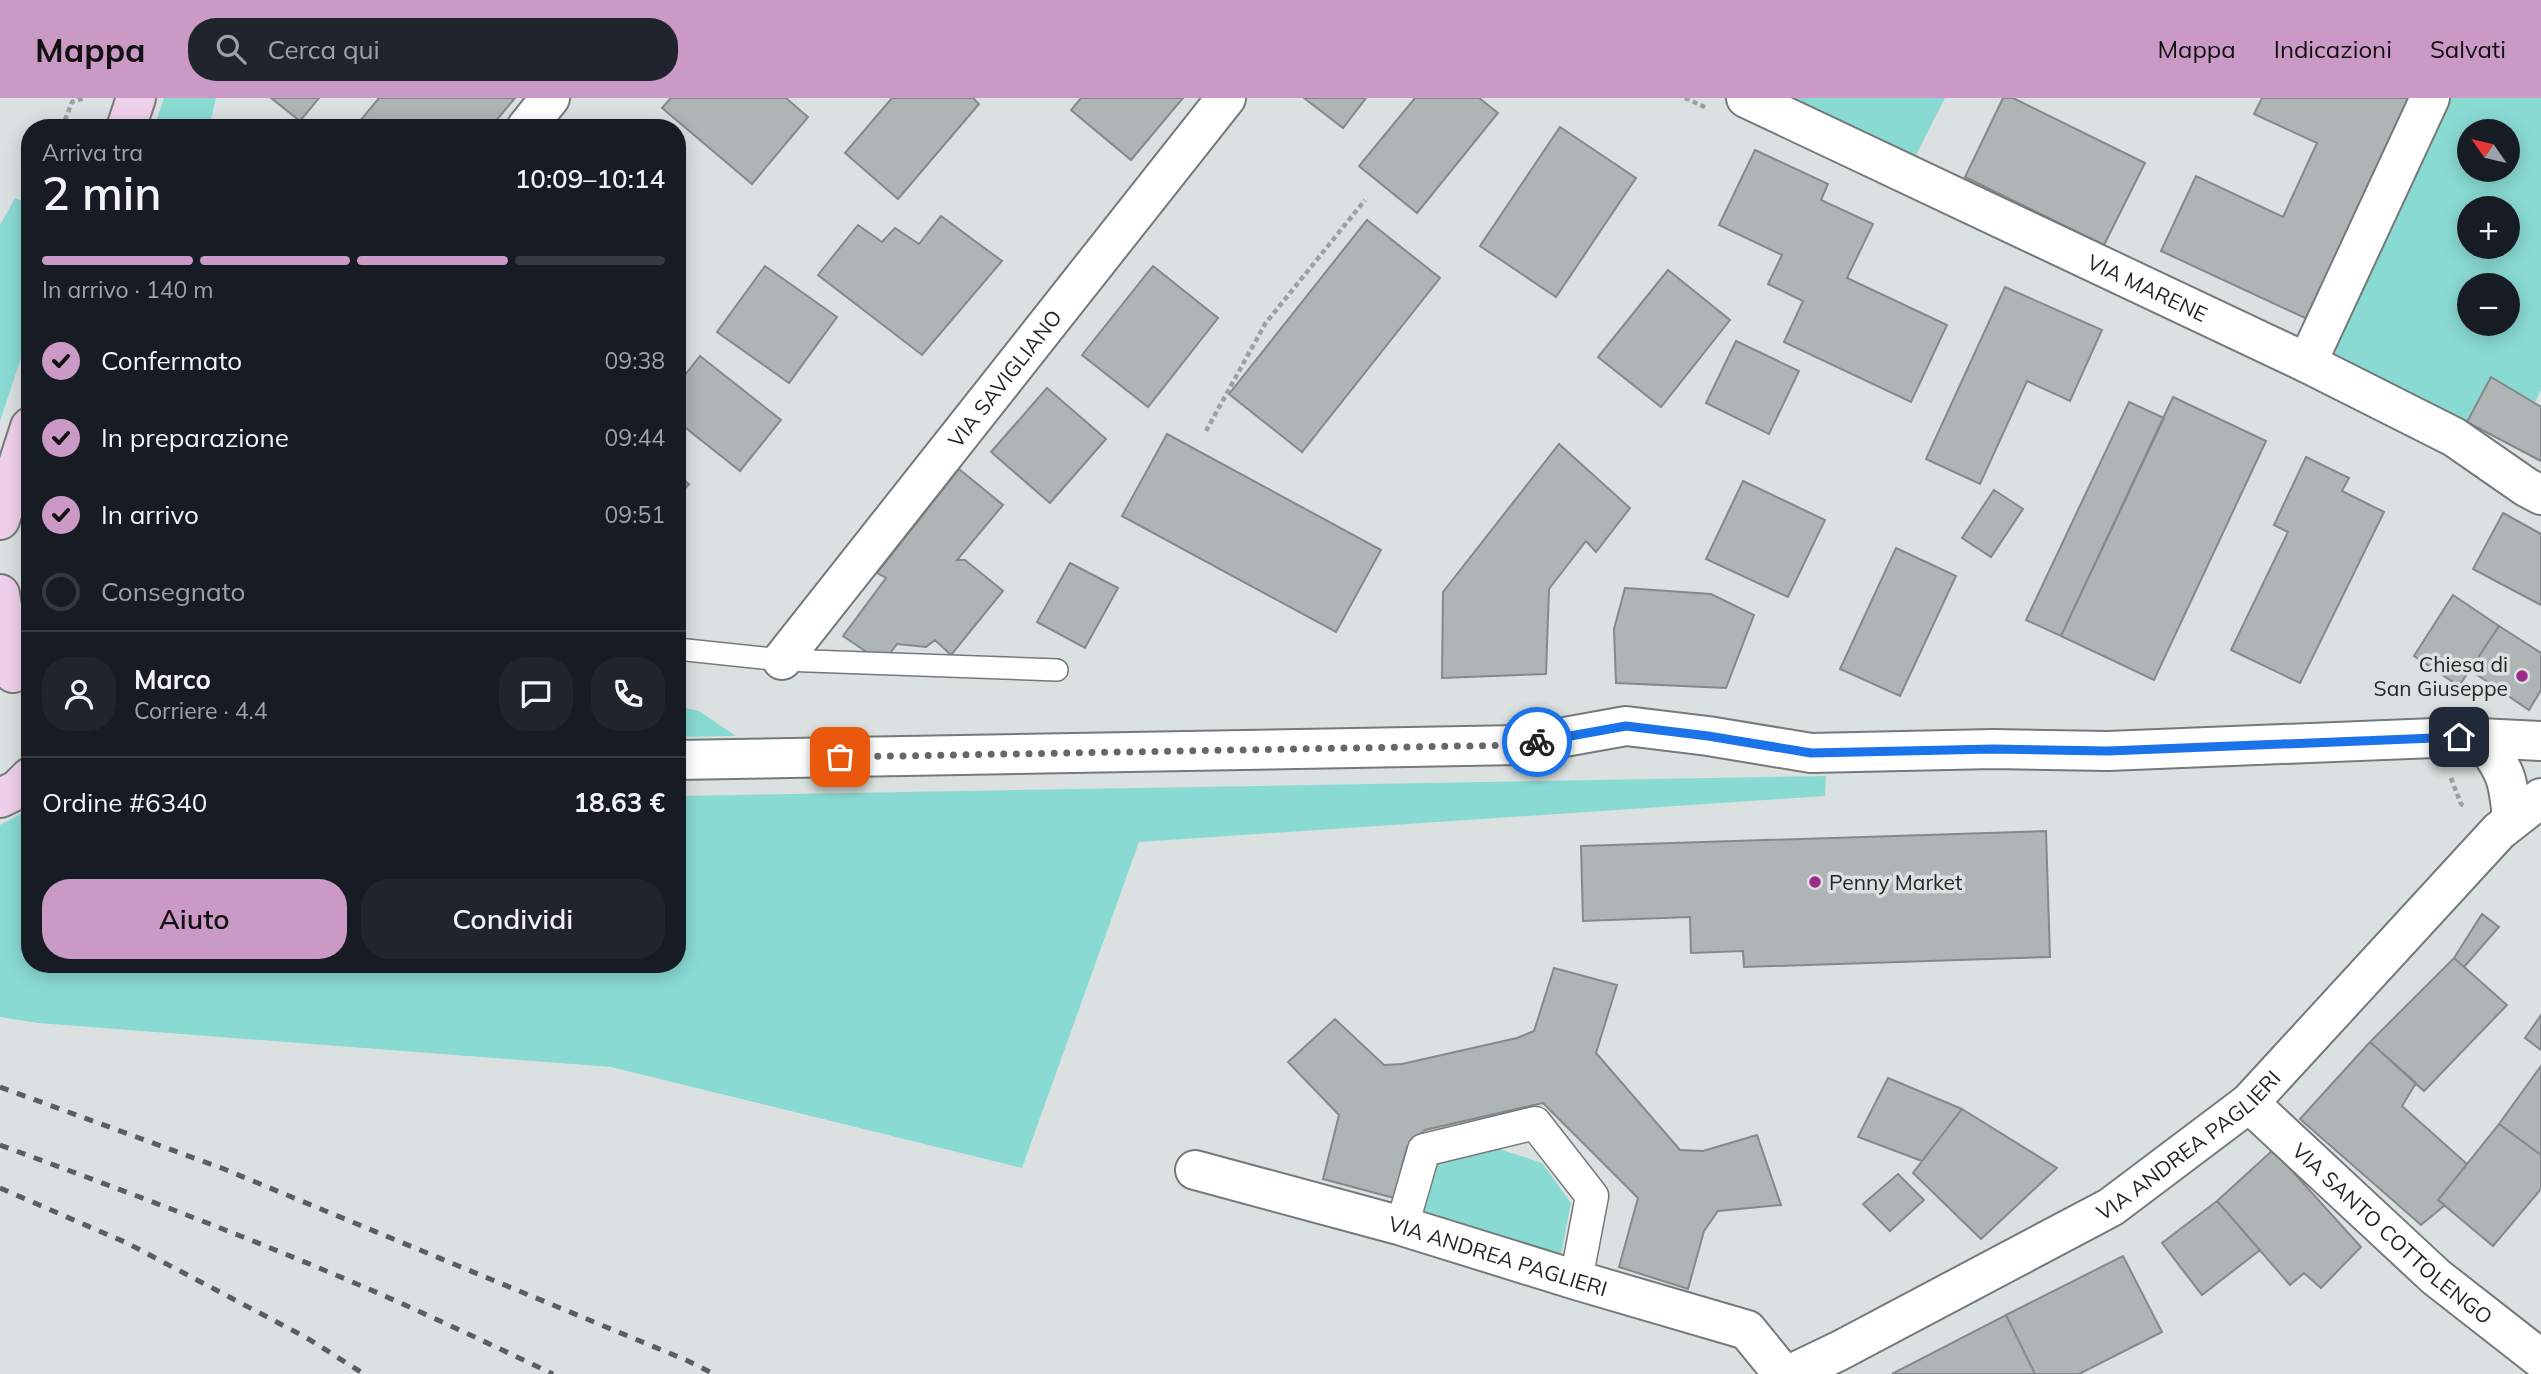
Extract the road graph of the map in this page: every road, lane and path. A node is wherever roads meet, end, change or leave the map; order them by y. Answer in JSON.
{"nodes":[{"id":1,"x":85,"y":98,"type":"edge"},
{"id":2,"x":136,"y":98,"type":"edge"},
{"id":3,"x":550,"y":98,"type":"edge"},
{"id":4,"x":1226,"y":98,"type":"edge"},
{"id":5,"x":1746,"y":98,"type":"edge"},
{"id":6,"x":2430,"y":98,"type":"edge"},
{"id":7,"x":65,"y":119,"type":"edge"},
{"id":8,"x":129,"y":119,"type":"edge"},
{"id":9,"x":533,"y":119,"type":"edge"},
{"id":10,"x":1365,"y":200,"type":"dead end"},
{"id":11,"x":2306,"y":363,"type":"junction"},
{"id":12,"x":1206,"y":431,"type":"dead end"},
{"id":13,"x":21,"y":455,"type":"edge"},
{"id":14,"x":2541,"y":495,"type":"edge"},
{"id":15,"x":0,"y":520,"type":"edge"},
{"id":16,"x":0,"y":594,"type":"edge"},
{"id":17,"x":686,"y":650,"type":"edge"},
{"id":18,"x":782,"y":660,"type":"junction"},
{"id":19,"x":1056,"y":670,"type":"dead end"},
{"id":20,"x":14,"y":675,"type":"edge"},
{"id":21,"x":2480,"y":738,"type":"junction"},
{"id":22,"x":2541,"y":741,"type":"edge"},
{"id":23,"x":686,"y":760,"type":"edge"},
{"id":24,"x":2450,"y":776,"type":"dead end"},
{"id":25,"x":21,"y":786,"type":"edge"},
{"id":26,"x":0,"y":798,"type":"edge"},
{"id":27,"x":2527,"y":809,"type":"edge"},
{"id":28,"x":2473,"y":810,"type":"dead end"},
{"id":29,"x":2249,"y":1103,"type":"junction"},
{"id":30,"x":1195,"y":1170,"type":"dead end"},
{"id":31,"x":1402,"y":1226,"type":"junction"},
{"id":32,"x":1576,"y":1280,"type":"junction"},
{"id":33,"x":2541,"y":1359,"type":"edge"},
{"id":34,"x":1783,"y":1374,"type":"edge"},
{"id":35,"x":1791,"y":1374,"type":"edge"}],
"edges":[{"from":1,"to":7,"type":"path"},
{"from":2,"to":8,"type":"main road"},
{"from":3,"to":9,"type":"street"},
{"from":4,"to":18,"type":"street","name":"VIA SAVIGLIANO"},
{"from":5,"to":11,"type":"street","name":"VIA MARENE"},
{"from":6,"to":11,"type":"street"},
{"from":10,"to":12,"type":"path"},
{"from":11,"to":14,"type":"street","name":"VIA MARENE"},
{"from":13,"to":15,"type":"main road"},
{"from":16,"to":20,"type":"main road"},
{"from":17,"to":18,"type":"lane"},
{"from":18,"to":19,"type":"lane"},
{"from":21,"to":22,"type":"street"},
{"from":21,"to":23,"type":"street"},
{"from":21,"to":27,"type":"street","name":"VIA ANDREA PAGLIERI"},
{"from":24,"to":28,"type":"path"},
{"from":25,"to":26,"type":"main road"},
{"from":27,"to":29,"type":"street","name":"VIA ANDREA PAGLIERI"},
{"from":29,"to":33,"type":"street","name":"VIA SANTO COTTOLENGO"},
{"from":29,"to":35,"type":"street","name":"VIA ANDREA PAGLIERI"},
{"from":30,"to":31,"type":"street","name":"VIA ANDREA PAGLIERI"},
{"from":31,"to":32,"type":"street","name":"VIA ANDREA PAGLIERI"},
{"from":31,"to":32,"type":"street"},
{"from":32,"to":34,"type":"street","name":"VIA ANDREA PAGLIERI"}]}
